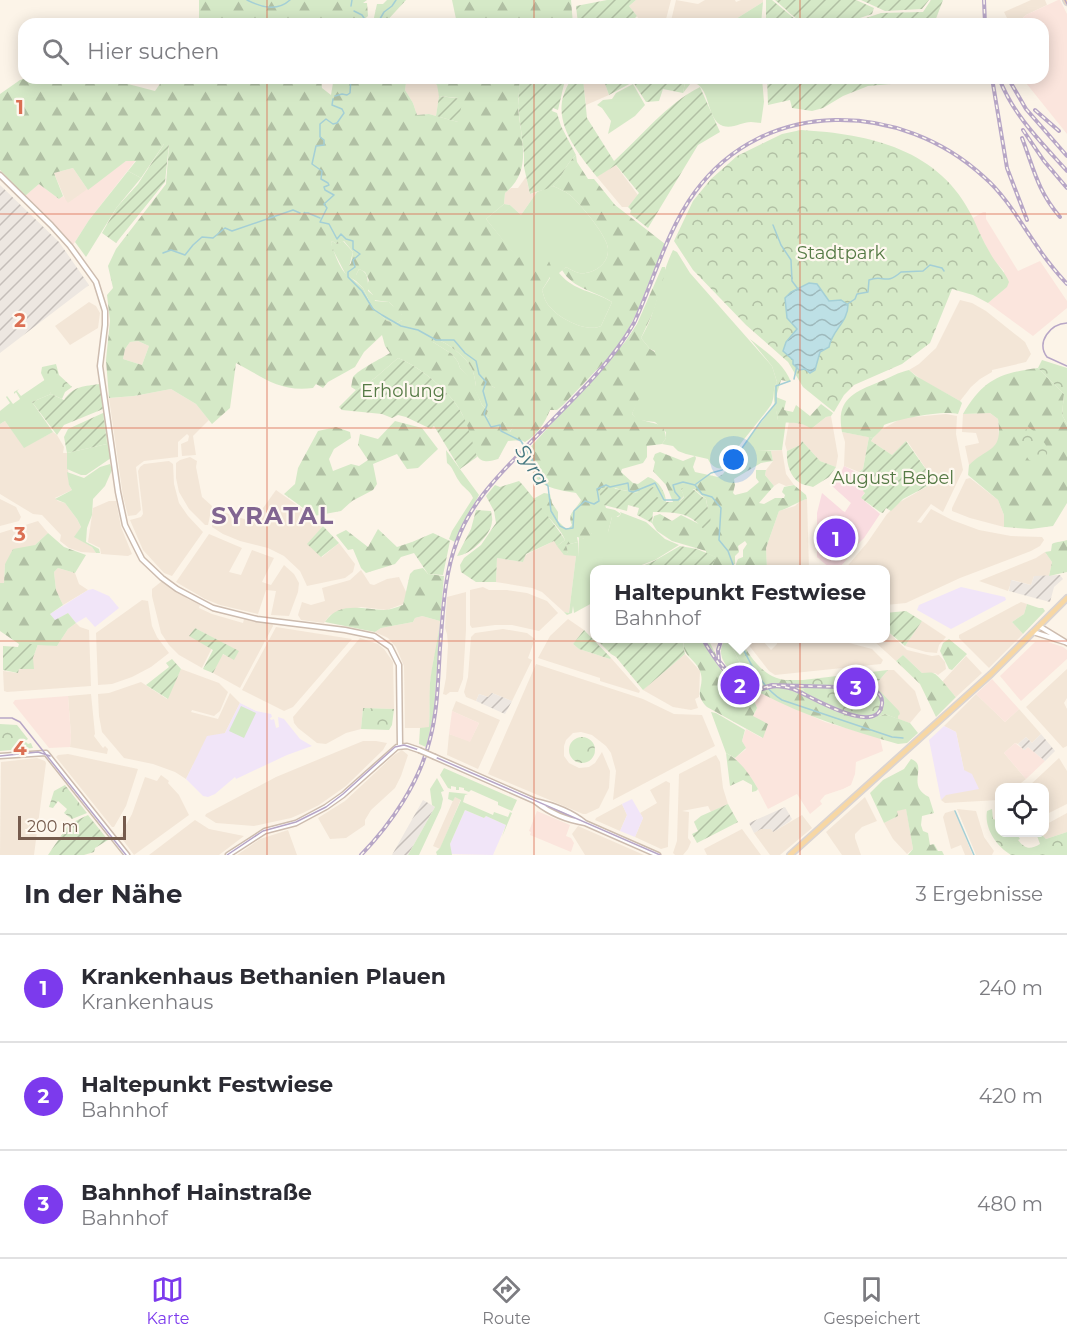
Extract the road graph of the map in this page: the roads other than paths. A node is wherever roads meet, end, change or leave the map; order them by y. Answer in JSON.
{"nodes":[{"id":1,"x":0,"y":175,"type":"edge"},
{"id":2,"x":1067,"y":598,"type":"edge"},
{"id":3,"x":1039,"y":626,"type":"junction"},
{"id":4,"x":1033,"y":632,"type":"junction"},
{"id":5,"x":1066,"y":643,"type":"edge"},
{"id":6,"x":400,"y":746,"type":"junction"},
{"id":7,"x":0,"y":756,"type":"edge"},
{"id":8,"x":127,"y":855,"type":"edge"},
{"id":9,"x":228,"y":855,"type":"edge"},
{"id":10,"x":658,"y":855,"type":"edge"},
{"id":11,"x":790,"y":855,"type":"edge"}],
"edges":[{"from":1,"to":6,"type":"street"},
{"from":2,"to":3,"type":"main road"},
{"from":3,"to":4,"type":"main road"},
{"from":3,"to":5,"type":"street"},
{"from":4,"to":5,"type":"street"},
{"from":4,"to":11,"type":"main road"},
{"from":6,"to":9,"type":"street"},
{"from":6,"to":10,"type":"street","bridge":true},
{"from":7,"to":8,"type":"street"}]}
